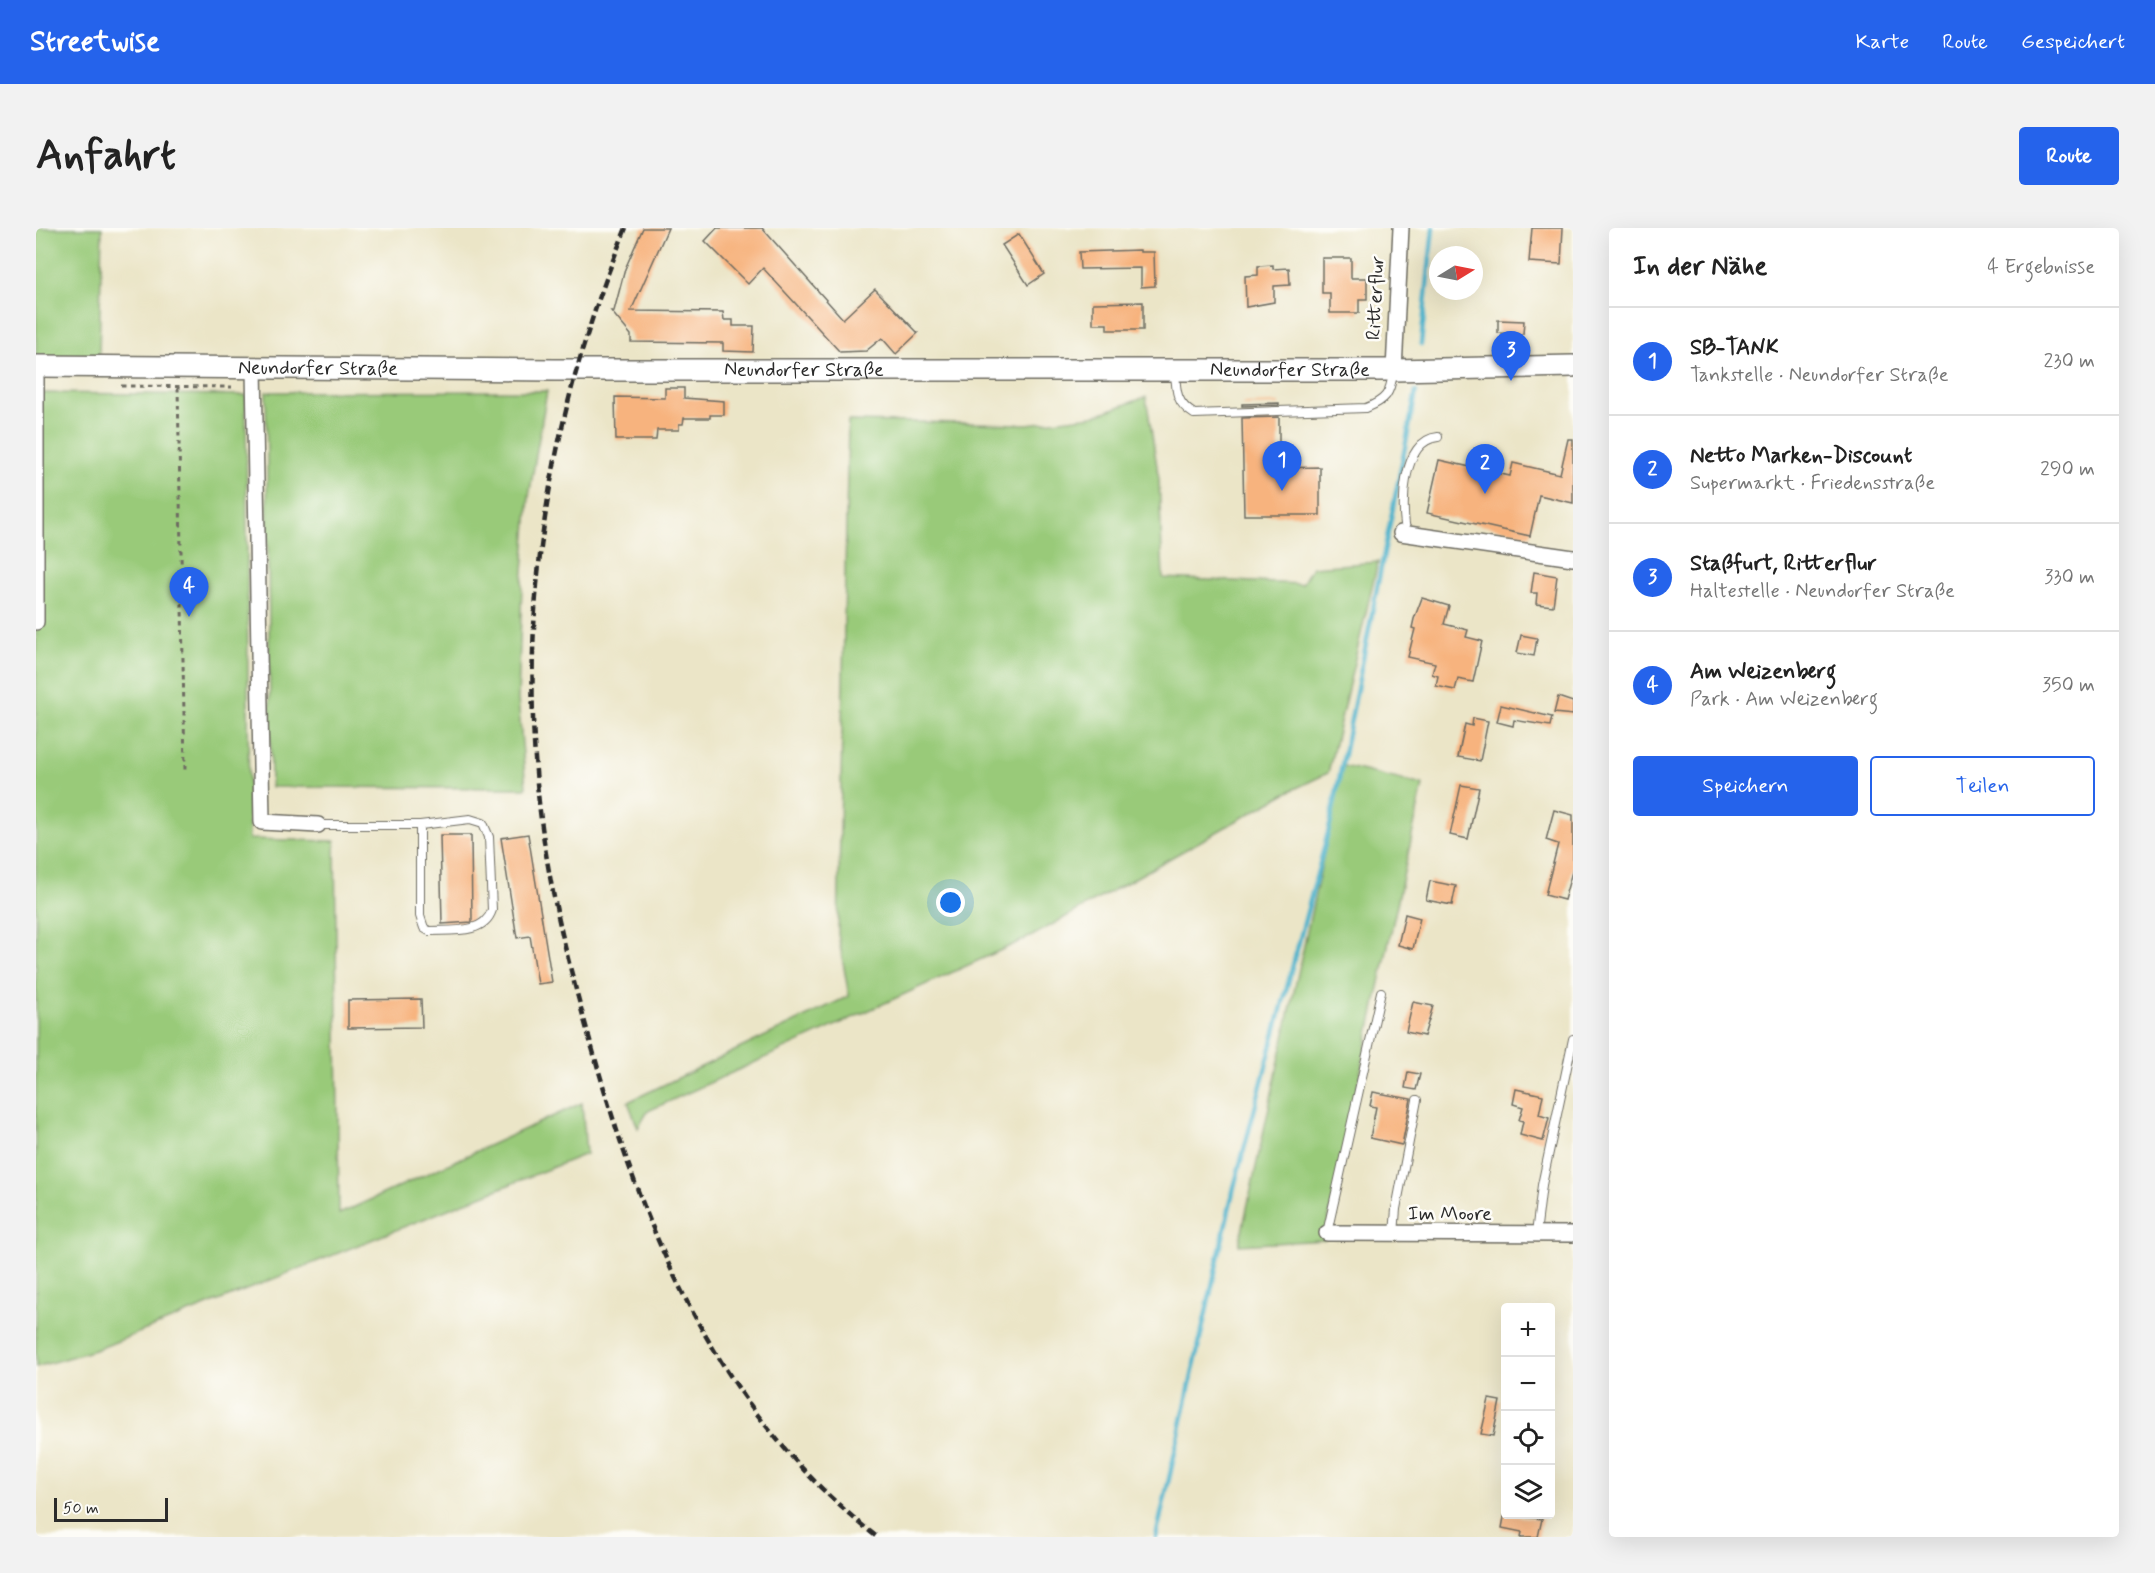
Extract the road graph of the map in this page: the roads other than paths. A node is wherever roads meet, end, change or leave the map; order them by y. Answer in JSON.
{"nodes":[{"id":1,"x":1401,"y":228,"type":"edge"},
{"id":2,"x":36,"y":366,"type":"edge"},
{"id":3,"x":1573,"y":366,"type":"edge"},
{"id":4,"x":254,"y":368,"type":"junction"},
{"id":5,"x":1175,"y":369,"type":"junction"},
{"id":6,"x":1394,"y":370,"type":"junction"},
{"id":7,"x":36,"y":378,"type":"edge"},
{"id":8,"x":1438,"y":437,"type":"dead end"},
{"id":9,"x":1404,"y":533,"type":"joint"},
{"id":10,"x":1573,"y":558,"type":"edge"},
{"id":11,"x":36,"y":622,"type":"edge"},
{"id":12,"x":318,"y":825,"type":"joint"},
{"id":13,"x":420,"y":825,"type":"junction"},
{"id":14,"x":1381,"y":992,"type":"dead end"},
{"id":15,"x":1573,"y":1039,"type":"edge"},
{"id":16,"x":1417,"y":1100,"type":"dead end"},
{"id":17,"x":1327,"y":1233,"type":"joint"},
{"id":18,"x":1536,"y":1234,"type":"junction"},
{"id":19,"x":1573,"y":1234,"type":"edge"},
{"id":20,"x":1394,"y":1235,"type":"junction"}],
"edges":[{"from":1,"to":6,"type":"street","name":"Ritterflur"},
{"from":2,"to":4,"type":"main road","name":"Neundorfer Straße"},
{"from":3,"to":6,"type":"main road","name":"Neundorfer Straße"},
{"from":4,"to":5,"type":"main road","name":"Neundorfer Straße"},
{"from":4,"to":12,"type":"street"},
{"from":5,"to":6,"type":"main road","name":"Neundorfer Straße"},
{"from":5,"to":6,"type":"lane"},
{"from":7,"to":11,"type":"street"},
{"from":8,"to":9,"type":"lane"},
{"from":9,"to":10,"type":"street"},
{"from":12,"to":13,"type":"lane"},
{"from":13,"to":13,"type":"lane"},
{"from":14,"to":17,"type":"lane"},
{"from":15,"to":18,"type":"lane"},
{"from":16,"to":20,"type":"lane"},
{"from":17,"to":20,"type":"street","name":"Im Moore"},
{"from":18,"to":19,"type":"street","name":"Im Moore"},
{"from":18,"to":20,"type":"street","name":"Im Moore"}]}
